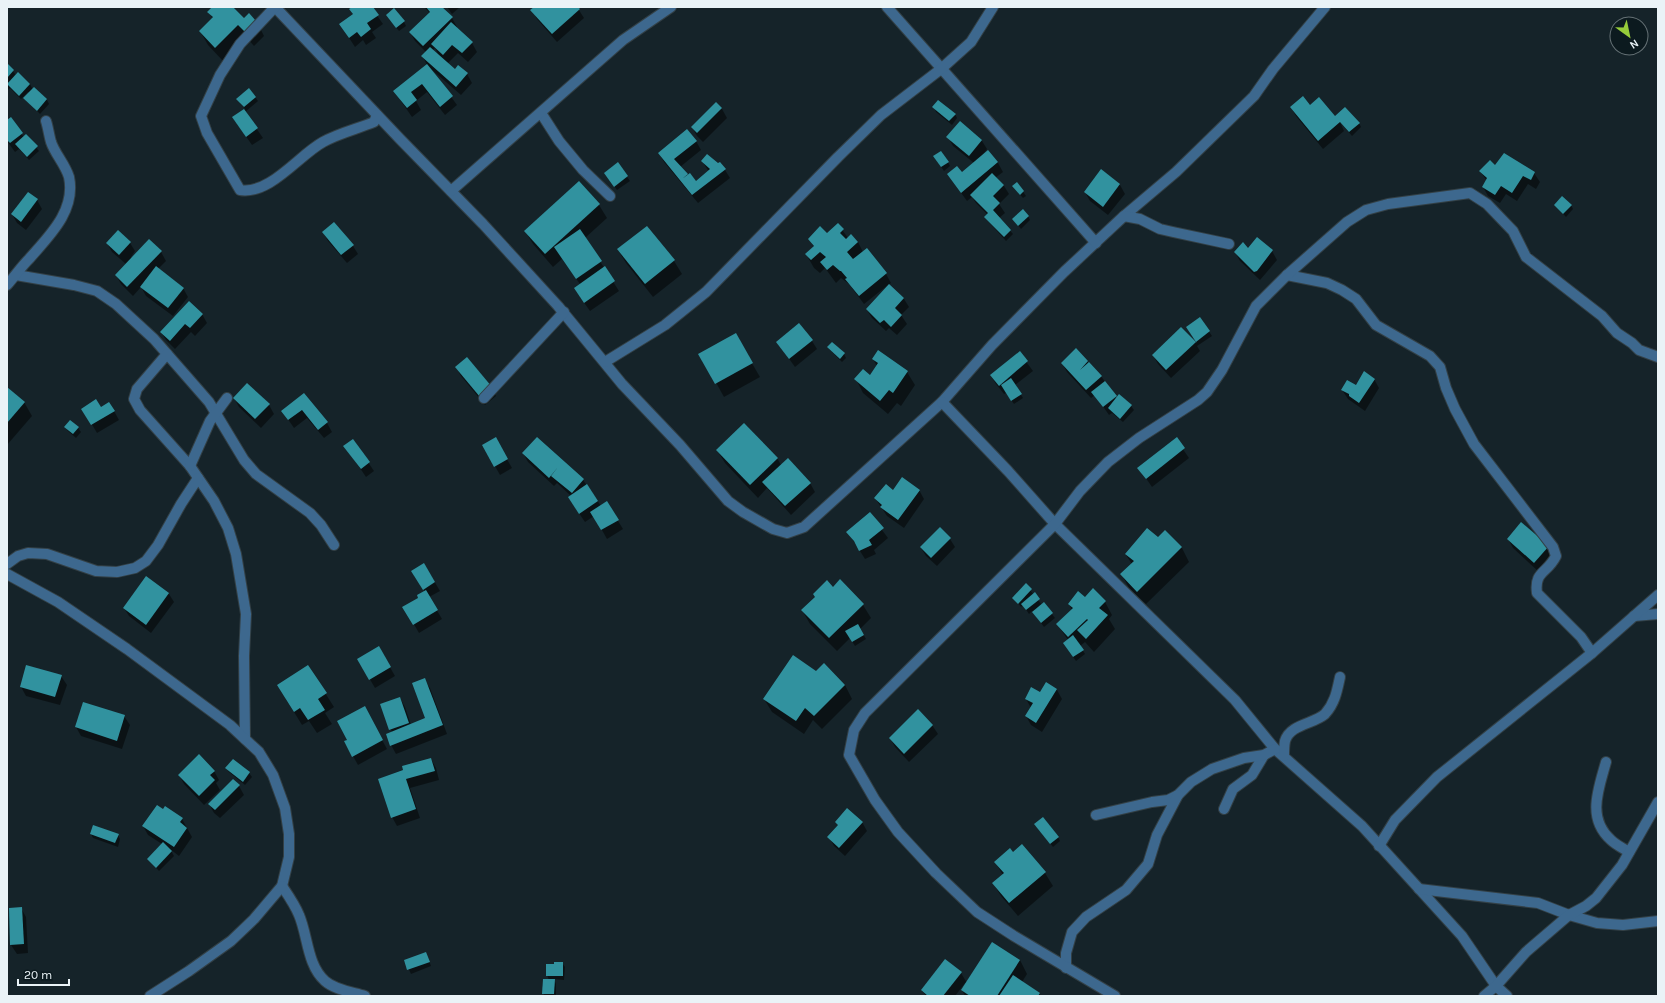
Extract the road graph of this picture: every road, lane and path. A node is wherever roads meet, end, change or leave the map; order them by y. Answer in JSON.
{"nodes":[{"id":1,"x":275,"y":7,"type":"edge"},
{"id":2,"x":671,"y":7,"type":"edge"},
{"id":3,"x":887,"y":7,"type":"edge"},
{"id":4,"x":993,"y":7,"type":"edge"},
{"id":5,"x":1325,"y":7,"type":"edge"},
{"id":6,"x":942,"y":69,"type":"junction"},
{"id":7,"x":541,"y":113,"type":"junction"},
{"id":8,"x":377,"y":115,"type":"junction"},
{"id":9,"x":46,"y":121,"type":"dead end"},
{"id":10,"x":451,"y":191,"type":"junction"},
{"id":11,"x":610,"y":196,"type":"dead end"},
{"id":12,"x":1124,"y":216,"type":"junction"},
{"id":13,"x":1096,"y":243,"type":"junction"},
{"id":14,"x":1229,"y":244,"type":"dead end"},
{"id":15,"x":16,"y":275,"type":"junction"},
{"id":16,"x":1287,"y":276,"type":"junction"},
{"id":17,"x":7,"y":285,"type":"edge"},
{"id":18,"x":564,"y":312,"type":"junction"},
{"id":19,"x":167,"y":354,"type":"junction"},
{"id":20,"x":1658,"y":357,"type":"edge"},
{"id":21,"x":605,"y":362,"type":"junction"},
{"id":22,"x":227,"y":398,"type":"dead end"},
{"id":23,"x":484,"y":398,"type":"dead end"},
{"id":24,"x":942,"y":402,"type":"junction"},
{"id":25,"x":216,"y":413,"type":"junction"},
{"id":26,"x":190,"y":466,"type":"junction"},
{"id":27,"x":198,"y":478,"type":"junction"},
{"id":28,"x":1055,"y":524,"type":"junction"},
{"id":29,"x":334,"y":545,"type":"dead end"},
{"id":30,"x":7,"y":564,"type":"edge"},
{"id":31,"x":7,"y":574,"type":"edge"},
{"id":32,"x":1658,"y":595,"type":"edge"},
{"id":33,"x":1658,"y":614,"type":"edge"},
{"id":34,"x":1634,"y":616,"type":"junction"},
{"id":35,"x":1592,"y":653,"type":"junction"},
{"id":36,"x":1340,"y":677,"type":"dead end"},
{"id":37,"x":245,"y":739,"type":"junction"},
{"id":38,"x":1275,"y":749,"type":"junction"},
{"id":39,"x":1264,"y":755,"type":"junction"},
{"id":40,"x":1284,"y":756,"type":"junction"},
{"id":41,"x":1606,"y":762,"type":"dead end"},
{"id":42,"x":1178,"y":795,"type":"junction"},
{"id":43,"x":1658,"y":802,"type":"edge"},
{"id":44,"x":1224,"y":809,"type":"dead end"},
{"id":45,"x":1096,"y":815,"type":"dead end"},
{"id":46,"x":1379,"y":846,"type":"junction"},
{"id":47,"x":1628,"y":852,"type":"junction"},
{"id":48,"x":282,"y":886,"type":"junction"},
{"id":49,"x":1419,"y":889,"type":"junction"},
{"id":50,"x":1569,"y":915,"type":"junction"},
{"id":51,"x":1658,"y":921,"type":"edge"},
{"id":52,"x":1066,"y":968,"type":"junction"},
{"id":53,"x":1496,"y":986,"type":"junction"},
{"id":54,"x":150,"y":996,"type":"edge"},
{"id":55,"x":365,"y":996,"type":"edge"},
{"id":56,"x":1115,"y":996,"type":"edge"},
{"id":57,"x":1484,"y":996,"type":"edge"},
{"id":58,"x":1506,"y":996,"type":"edge"}],
"edges":[{"from":1,"to":8,"type":"street"},
{"from":1,"to":8,"type":"street"},
{"from":2,"to":7,"type":"street"},
{"from":3,"to":6,"type":"street"},
{"from":4,"to":6,"type":"street"},
{"from":5,"to":12,"type":"street"},
{"from":6,"to":13,"type":"street"},
{"from":6,"to":21,"type":"street"},
{"from":7,"to":10,"type":"street"},
{"from":7,"to":11,"type":"street"},
{"from":8,"to":10,"type":"street"},
{"from":9,"to":15,"type":"street"},
{"from":10,"to":18,"type":"street"},
{"from":12,"to":13,"type":"street"},
{"from":12,"to":14,"type":"street"},
{"from":13,"to":24,"type":"street"},
{"from":15,"to":17,"type":"street"},
{"from":15,"to":19,"type":"street"},
{"from":16,"to":20,"type":"street"},
{"from":16,"to":28,"type":"street"},
{"from":16,"to":35,"type":"street"},
{"from":18,"to":21,"type":"street"},
{"from":18,"to":23,"type":"street"},
{"from":19,"to":25,"type":"street"},
{"from":19,"to":26,"type":"street"},
{"from":21,"to":24,"type":"street"},
{"from":22,"to":25,"type":"street"},
{"from":24,"to":28,"type":"street"},
{"from":25,"to":26,"type":"street"},
{"from":25,"to":29,"type":"street"},
{"from":26,"to":27,"type":"street"},
{"from":27,"to":30,"type":"street"},
{"from":27,"to":37,"type":"street"},
{"from":28,"to":38,"type":"street"},
{"from":28,"to":52,"type":"street"},
{"from":31,"to":37,"type":"street"},
{"from":32,"to":34,"type":"street"},
{"from":33,"to":34,"type":"street"},
{"from":34,"to":35,"type":"street"},
{"from":35,"to":46,"type":"street"},
{"from":36,"to":40,"type":"street"},
{"from":37,"to":48,"type":"street"},
{"from":38,"to":39,"type":"street"},
{"from":38,"to":40,"type":"street"},
{"from":39,"to":42,"type":"street"},
{"from":39,"to":44,"type":"street"},
{"from":40,"to":46,"type":"street"},
{"from":41,"to":47,"type":"street"},
{"from":42,"to":45,"type":"street"},
{"from":42,"to":52,"type":"street"},
{"from":43,"to":47,"type":"street"},
{"from":46,"to":49,"type":"street"},
{"from":47,"to":50,"type":"street"},
{"from":48,"to":54,"type":"street"},
{"from":48,"to":55,"type":"street"},
{"from":49,"to":50,"type":"street"},
{"from":49,"to":53,"type":"street"},
{"from":50,"to":51,"type":"street"},
{"from":50,"to":53,"type":"street"},
{"from":52,"to":56,"type":"street"},
{"from":53,"to":57,"type":"street"},
{"from":53,"to":58,"type":"street"}]}
